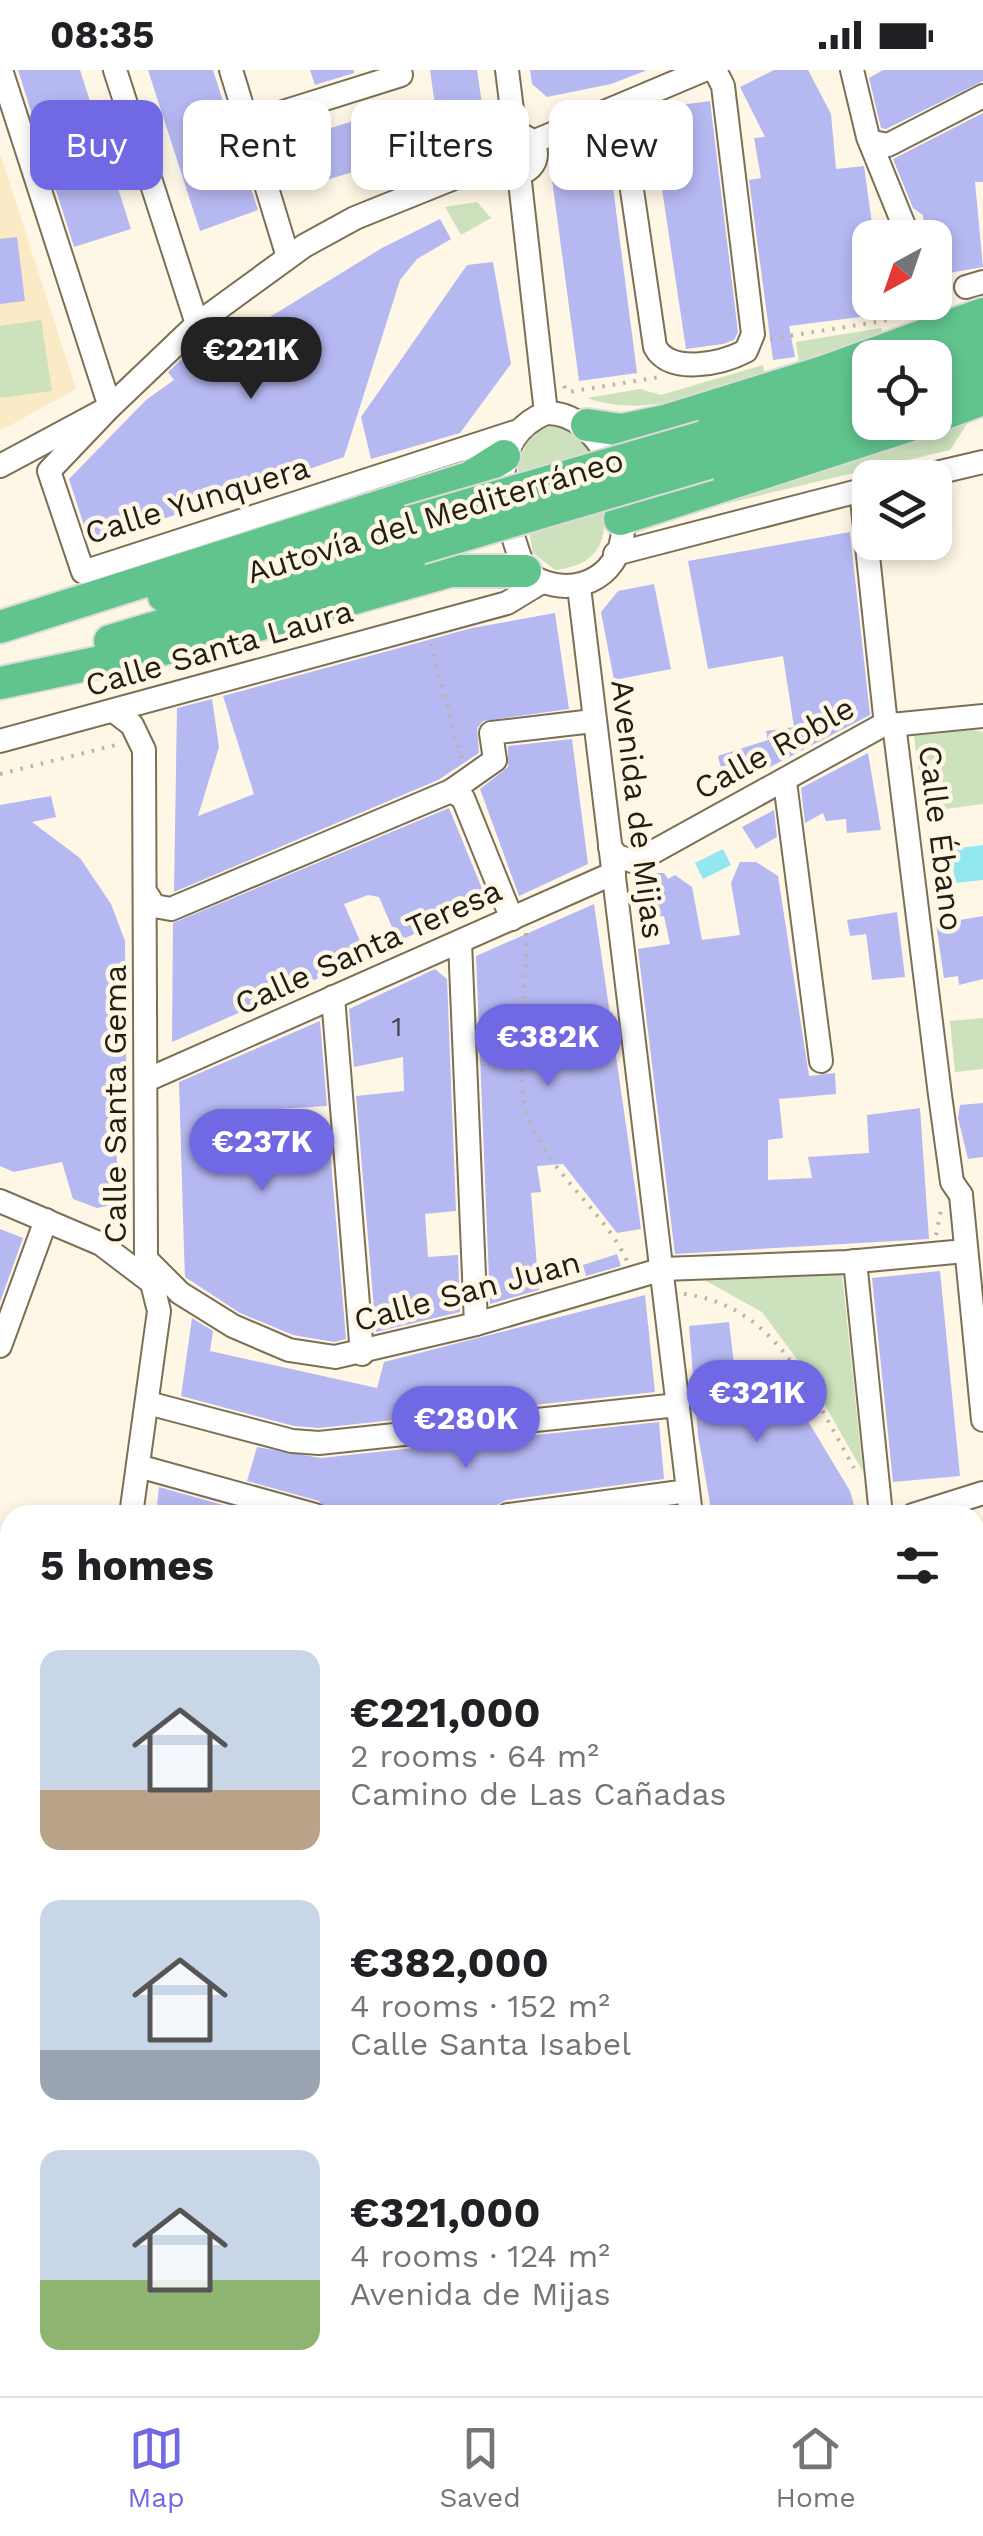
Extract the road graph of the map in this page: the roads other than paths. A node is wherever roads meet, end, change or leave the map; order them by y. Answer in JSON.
{"nodes":[{"id":1,"x":1,"y":70,"type":"edge"},
{"id":2,"x":116,"y":70,"type":"edge"},
{"id":3,"x":231,"y":70,"type":"edge"},
{"id":4,"x":400,"y":70,"type":"edge"},
{"id":5,"x":507,"y":70,"type":"edge"},
{"id":6,"x":704,"y":70,"type":"edge"},
{"id":7,"x":715,"y":70,"type":"edge"},
{"id":8,"x":856,"y":72,"type":"edge"},
{"id":9,"x":661,"y":79,"type":"edge"},
{"id":10,"x":983,"y":96,"type":"edge"},
{"id":11,"x":241,"y":100,"type":"edge"},
{"id":12,"x":319,"y":100,"type":"edge"},
{"id":13,"x":514,"y":100,"type":"edge"},
{"id":14,"x":631,"y":100,"type":"edge"},
{"id":15,"x":873,"y":142,"type":"junction"},
{"id":16,"x":529,"y":147,"type":"edge"},
{"id":17,"x":529,"y":169,"type":"edge"},
{"id":18,"x":268,"y":190,"type":"edge"},
{"id":19,"x":425,"y":190,"type":"edge"},
{"id":20,"x":521,"y":190,"type":"edge"},
{"id":21,"x":632,"y":190,"type":"edge"},
{"id":22,"x":902,"y":220,"type":"edge"},
{"id":23,"x":288,"y":257,"type":"junction"},
{"id":24,"x":977,"y":294,"type":"edge"},
{"id":25,"x":196,"y":324,"type":"junction"},
{"id":26,"x":983,"y":340,"type":"edge"},
{"id":27,"x":952,"y":352,"type":"edge"},
{"id":28,"x":983,"y":369,"type":"edge"},
{"id":29,"x":544,"y":376,"type":"junction"},
{"id":30,"x":952,"y":381,"type":"edge"},
{"id":31,"x":852,"y":390,"type":"edge"},
{"id":32,"x":983,"y":399,"type":"edge"},
{"id":33,"x":110,"y":408,"type":"junction"},
{"id":34,"x":952,"y":411,"type":"edge"},
{"id":35,"x":546,"y":413,"type":"junction"},
{"id":36,"x":852,"y":415,"type":"edge"},
{"id":37,"x":587,"y":424,"type":"junction"},
{"id":38,"x":706,"y":436,"type":"junction"},
{"id":39,"x":865,"y":440,"type":"edge"},
{"id":40,"x":510,"y":444,"type":"junction"},
{"id":41,"x":983,"y":462,"type":"edge"},
{"id":42,"x":0,"y":466,"type":"edge"},
{"id":43,"x":952,"y":469,"type":"edge"},
{"id":44,"x":852,"y":492,"type":"edge"},
{"id":45,"x":620,"y":520,"type":"junction"},
{"id":46,"x":415,"y":535,"type":"junction"},
{"id":47,"x":616,"y":554,"type":"junction"},
{"id":48,"x":873,"y":560,"type":"edge"},
{"id":49,"x":450,"y":571,"type":"junction"},
{"id":50,"x":532,"y":577,"type":"junction"},
{"id":51,"x":578,"y":587,"type":"junction"},
{"id":52,"x":454,"y":617,"type":"junction"},
{"id":53,"x":0,"y":628,"type":"edge"},
{"id":54,"x":0,"y":644,"type":"edge"},
{"id":55,"x":0,"y":673,"type":"edge"},
{"id":56,"x":0,"y":684,"type":"edge"},
{"id":57,"x":157,"y":700,"type":"junction"},
{"id":58,"x":115,"y":712,"type":"junction"},
{"id":59,"x":983,"y":716,"type":"edge"},
{"id":60,"x":593,"y":721,"type":"junction"},
{"id":61,"x":890,"y":724,"type":"junction"},
{"id":62,"x":0,"y":741,"type":"edge"},
{"id":63,"x":141,"y":743,"type":"junction"},
{"id":64,"x":785,"y":782,"type":"junction"},
{"id":65,"x":460,"y":787,"type":"junction"},
{"id":66,"x":610,"y":848,"type":"junction"},
{"id":67,"x":614,"y":874,"type":"junction"},
{"id":68,"x":148,"y":896,"type":"junction"},
{"id":69,"x":516,"y":917,"type":"junction"},
{"id":70,"x":460,"y":942,"type":"junction"},
{"id":71,"x":333,"y":998,"type":"junction"},
{"id":72,"x":820,"y":1061,"type":"dead end"},
{"id":73,"x":149,"y":1080,"type":"junction"},
{"id":74,"x":962,"y":1193,"type":"edge"},
{"id":75,"x":0,"y":1201,"type":"edge"},
{"id":76,"x":145,"y":1216,"type":"junction"},
{"id":77,"x":46,"y":1220,"type":"junction"},
{"id":78,"x":101,"y":1244,"type":"junction"},
{"id":79,"x":965,"y":1250,"type":"junction"},
{"id":80,"x":855,"y":1261,"type":"junction"},
{"id":81,"x":665,"y":1281,"type":"junction"},
{"id":82,"x":159,"y":1285,"type":"junction"},
{"id":83,"x":476,"y":1324,"type":"junction"},
{"id":84,"x":0,"y":1346,"type":"edge"},
{"id":85,"x":362,"y":1354,"type":"junction"},
{"id":86,"x":148,"y":1402,"type":"junction"},
{"id":87,"x":678,"y":1404,"type":"junction"},
{"id":88,"x":983,"y":1420,"type":"edge"},
{"id":89,"x":138,"y":1466,"type":"junction"},
{"id":90,"x":688,"y":1491,"type":"junction"},
{"id":91,"x":983,"y":1493,"type":"edge"},
{"id":92,"x":132,"y":1505,"type":"edge"},
{"id":93,"x":279,"y":1505,"type":"edge"},
{"id":94,"x":583,"y":1505,"type":"edge"},
{"id":95,"x":690,"y":1505,"type":"edge"},
{"id":96,"x":881,"y":1505,"type":"edge"},
{"id":97,"x":945,"y":1505,"type":"edge"}],
"edges":[{"from":1,"to":33,"type":"street"},
{"from":2,"to":25,"type":"street"},
{"from":3,"to":11,"type":"street"},
{"from":4,"to":12,"type":"street"},
{"from":5,"to":13,"type":"street"},
{"from":6,"to":9,"type":"street"},
{"from":7,"to":21,"type":"street"},
{"from":8,"to":15,"type":"street"},
{"from":9,"to":14,"type":"street"},
{"from":10,"to":15,"type":"street"},
{"from":15,"to":22,"type":"street"},
{"from":16,"to":17,"type":"street"},
{"from":18,"to":23,"type":"street"},
{"from":19,"to":23,"type":"street"},
{"from":20,"to":29,"type":"street"},
{"from":23,"to":25,"type":"street"},
{"from":24,"to":38,"type":"highway"},
{"from":25,"to":33,"type":"street"},
{"from":26,"to":27,"type":"highway"},
{"from":28,"to":30,"type":"highway"},
{"from":29,"to":35,"type":"street"},
{"from":29,"to":38,"type":"street"},
{"from":31,"to":38,"type":"highway","name":"Autovía del Mediterráneo"},
{"from":32,"to":34,"type":"highway"},
{"from":33,"to":40,"type":"street","name":"Calle Yunquera"},
{"from":33,"to":42,"type":"street"},
{"from":35,"to":37,"type":"street"},
{"from":35,"to":40,"type":"street"},
{"from":36,"to":38,"type":"highway","name":"Autovía del Mediterráneo"},
{"from":37,"to":38,"type":"highway"},
{"from":37,"to":45,"type":"street"},
{"from":38,"to":46,"type":"highway","name":"Autovía del Mediterráneo","bridge":true},
{"from":39,"to":45,"type":"highway"},
{"from":40,"to":50,"type":"street"},
{"from":40,"to":53,"type":"highway"},
{"from":41,"to":43,"type":"street"},
{"from":44,"to":47,"type":"street"},
{"from":45,"to":47,"type":"street"},
{"from":46,"to":54,"type":"highway","name":"Autovía del Mediterráneo"},
{"from":46,"to":55,"type":"highway","name":"Autovía del Mediterráneo"},
{"from":47,"to":51,"type":"street"},
{"from":48,"to":61,"type":"street","name":"Calle Ébano"},
{"from":49,"to":50,"type":"highway"},
{"from":49,"to":52,"type":"street"},
{"from":49,"to":56,"type":"highway"},
{"from":50,"to":51,"type":"street"},
{"from":50,"to":52,"type":"street","name":"Calle Santa Laura"},
{"from":51,"to":60,"type":"street","name":"Avenida de Mijas"},
{"from":52,"to":57,"type":"street","name":"Calle Santa Laura"},
{"from":57,"to":58,"type":"street","name":"Calle Santa Laura"},
{"from":57,"to":63,"type":"street","name":"Calle Santa Gema"},
{"from":58,"to":62,"type":"street","name":"Calle Santa Laura"},
{"from":58,"to":63,"type":"street"},
{"from":59,"to":61,"type":"street","name":"Calle Roble"},
{"from":60,"to":65,"type":"street"},
{"from":60,"to":66,"type":"street","name":"Avenida de Mijas"},
{"from":61,"to":64,"type":"street","name":"Calle Roble"},
{"from":61,"to":74,"type":"street","name":"Calle Ébano"},
{"from":63,"to":68,"type":"street","name":"Calle Santa Gema"},
{"from":64,"to":66,"type":"street","name":"Calle Roble"},
{"from":64,"to":72,"type":"street"},
{"from":65,"to":68,"type":"street"},
{"from":65,"to":69,"type":"street"},
{"from":66,"to":67,"type":"street","name":"Avenida de Mijas"},
{"from":67,"to":69,"type":"street","name":"Calle Santa Teresa"},
{"from":67,"to":81,"type":"street","name":"Avenida de Mijas"},
{"from":68,"to":73,"type":"street","name":"Calle Santa Gema"},
{"from":69,"to":70,"type":"street","name":"Calle Santa Teresa"},
{"from":70,"to":71,"type":"street","name":"Calle Santa Teresa"},
{"from":70,"to":83,"type":"street"},
{"from":71,"to":73,"type":"street","name":"Calle Santa Teresa"},
{"from":71,"to":85,"type":"street"},
{"from":73,"to":76,"type":"street","name":"Calle Santa Gema"},
{"from":74,"to":79,"type":"street","name":"Calle Ébano"},
{"from":75,"to":77,"type":"street","name":"Calle San Juan"},
{"from":76,"to":78,"type":"street"},
{"from":76,"to":82,"type":"street","name":"Calle Santa Gema"},
{"from":77,"to":78,"type":"street","name":"Calle San Juan"},
{"from":77,"to":84,"type":"street"},
{"from":78,"to":82,"type":"street","name":"Calle San Juan"},
{"from":79,"to":80,"type":"street","name":"Calle San Juan"},
{"from":79,"to":88,"type":"street","name":"Calle Ébano"},
{"from":80,"to":81,"type":"street","name":"Calle San Juan"},
{"from":80,"to":96,"type":"street"},
{"from":81,"to":83,"type":"street","name":"Calle San Juan"},
{"from":81,"to":87,"type":"street","name":"Avenida de Mijas"},
{"from":82,"to":85,"type":"street","name":"Calle San Juan"},
{"from":82,"to":86,"type":"street","name":"Calle Santa Gema"},
{"from":83,"to":85,"type":"street","name":"Calle San Juan"},
{"from":86,"to":87,"type":"street"},
{"from":86,"to":89,"type":"street","name":"Calle Santa Gema"},
{"from":87,"to":90,"type":"street","name":"Avenida de Mijas"},
{"from":89,"to":92,"type":"street","name":"Calle Santa Gema"},
{"from":89,"to":93,"type":"street"},
{"from":90,"to":94,"type":"street"},
{"from":90,"to":95,"type":"street","name":"Avenida de Mijas"},
{"from":91,"to":97,"type":"street"}]}
